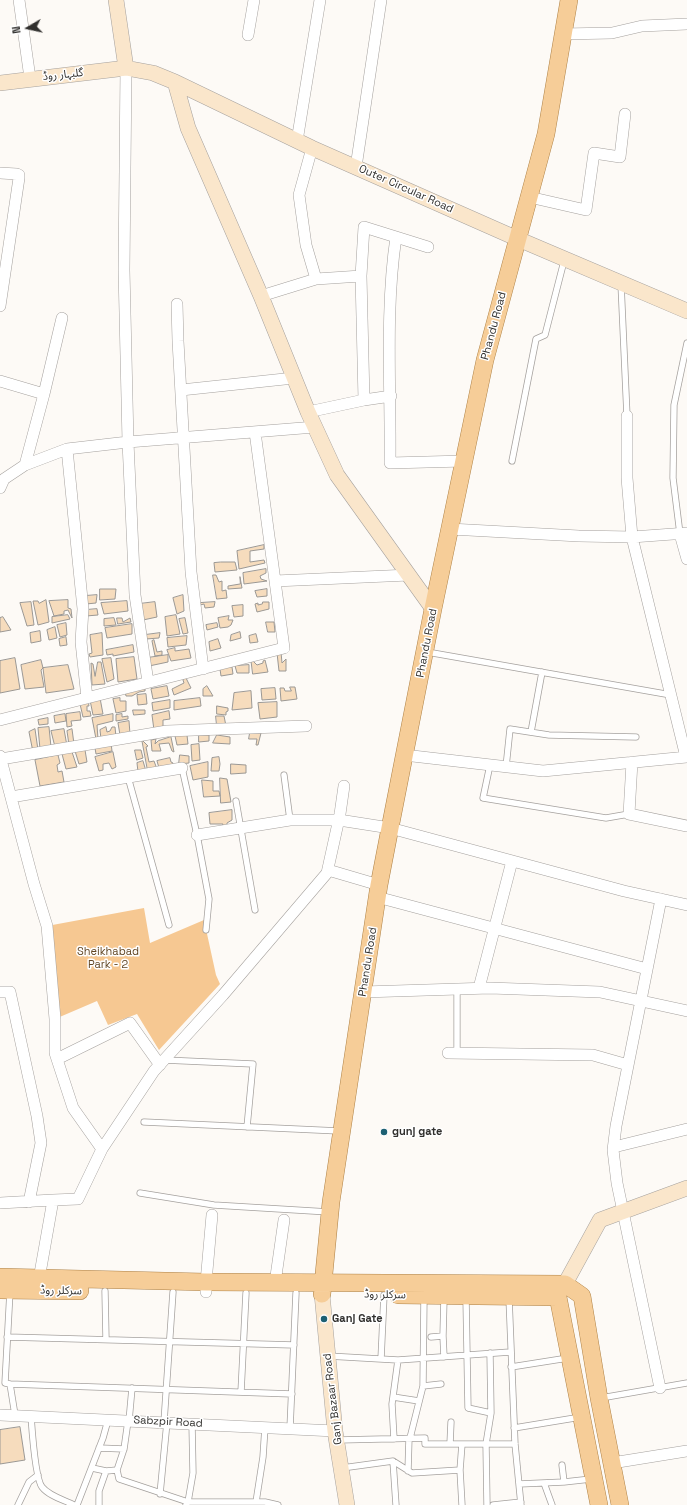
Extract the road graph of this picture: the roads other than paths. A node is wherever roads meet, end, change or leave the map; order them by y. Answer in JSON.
{"nodes":[{"id":1,"x":19,"y":0,"type":"edge"},
{"id":2,"x":116,"y":0,"type":"edge"},
{"id":3,"x":254,"y":0,"type":"edge"},
{"id":4,"x":320,"y":0,"type":"edge"},
{"id":5,"x":380,"y":0,"type":"edge"},
{"id":6,"x":570,"y":0,"type":"edge"},
{"id":7,"x":687,"y":24,"type":"edge"},
{"id":8,"x":563,"y":34,"type":"junction"},
{"id":9,"x":248,"y":35,"type":"dead end"},
{"id":10,"x":126,"y":68,"type":"junction"},
{"id":11,"x":30,"y":78,"type":"junction"},
{"id":12,"x":175,"y":82,"type":"junction"},
{"id":13,"x":0,"y":83,"type":"edge"},
{"id":14,"x":625,"y":114,"type":"dead end"},
{"id":15,"x":297,"y":141,"type":"junction"},
{"id":16,"x":312,"y":148,"type":"junction"},
{"id":17,"x":356,"y":167,"type":"junction"},
{"id":18,"x":0,"y":173,"type":"edge"},
{"id":19,"x":529,"y":197,"type":"junction"},
{"id":20,"x":396,"y":237,"type":"junction"},
{"id":21,"x":518,"y":239,"type":"junction"},
{"id":22,"x":428,"y":247,"type":"dead end"},
{"id":23,"x":565,"y":259,"type":"junction"},
{"id":24,"x":361,"y":276,"type":"junction"},
{"id":25,"x":316,"y":279,"type":"junction"},
{"id":26,"x":621,"y":283,"type":"junction"},
{"id":27,"x":261,"y":296,"type":"junction"},
{"id":28,"x":178,"y":304,"type":"dead end"},
{"id":29,"x":0,"y":306,"type":"edge"},
{"id":30,"x":687,"y":311,"type":"edge"},
{"id":31,"x":62,"y":318,"type":"dead end"},
{"id":32,"x":687,"y":344,"type":"edge"},
{"id":33,"x":294,"y":378,"type":"junction"},
{"id":34,"x":0,"y":381,"type":"edge"},
{"id":35,"x":181,"y":390,"type":"junction"},
{"id":36,"x":44,"y":394,"type":"junction"},
{"id":37,"x":390,"y":396,"type":"junction"},
{"id":38,"x":364,"y":400,"type":"junction"},
{"id":39,"x":308,"y":412,"type":"junction"},
{"id":40,"x":627,"y":416,"type":"joint"},
{"id":41,"x":315,"y":427,"type":"junction"},
{"id":42,"x":256,"y":432,"type":"junction"},
{"id":43,"x":184,"y":439,"type":"junction"},
{"id":44,"x":128,"y":442,"type":"junction"},
{"id":45,"x":67,"y":449,"type":"junction"},
{"id":46,"x":464,"y":461,"type":"junction"},
{"id":47,"x":512,"y":461,"type":"dead end"},
{"id":48,"x":25,"y":465,"type":"junction"},
{"id":49,"x":0,"y":488,"type":"edge"},
{"id":50,"x":450,"y":529,"type":"junction"},
{"id":51,"x":684,"y":533,"type":"edge"},
{"id":52,"x":632,"y":537,"type":"junction"},
{"id":53,"x":687,"y":559,"type":"edge"},
{"id":54,"x":409,"y":575,"type":"junction"},
{"id":55,"x":275,"y":581,"type":"junction"},
{"id":56,"x":433,"y":609,"type":"junction"},
{"id":57,"x":425,"y":651,"type":"junction"},
{"id":58,"x":203,"y":668,"type":"junction"},
{"id":59,"x":542,"y":672,"type":"junction"},
{"id":60,"x":148,"y":682,"type":"junction"},
{"id":61,"x":671,"y":695,"type":"junction"},
{"id":62,"x":87,"y":698,"type":"junction"},
{"id":63,"x":0,"y":720,"type":"edge"},
{"id":64,"x":306,"y":726,"type":"dead end"},
{"id":65,"x":531,"y":732,"type":"junction"},
{"id":66,"x":636,"y":737,"type":"dead end"},
{"id":67,"x":404,"y":755,"type":"junction"},
{"id":68,"x":0,"y":757,"type":"edge"},
{"id":69,"x":686,"y":757,"type":"edge"},
{"id":70,"x":632,"y":762,"type":"junction"},
{"id":71,"x":490,"y":765,"type":"junction"},
{"id":72,"x":506,"y":767,"type":"junction"},
{"id":73,"x":182,"y":768,"type":"joint"},
{"id":74,"x":284,"y":774,"type":"dead end"},
{"id":75,"x":128,"y":777,"type":"junction"},
{"id":76,"x":344,"y":786,"type":"dead end"},
{"id":77,"x":11,"y":797,"type":"junction"},
{"id":78,"x":236,"y":801,"type":"dead end"},
{"id":79,"x":629,"y":814,"type":"junction"},
{"id":80,"x":290,"y":820,"type":"junction"},
{"id":81,"x":339,"y":820,"type":"junction"},
{"id":82,"x":687,"y":826,"type":"edge"},
{"id":83,"x":242,"y":828,"type":"junction"},
{"id":84,"x":390,"y":828,"type":"junction"},
{"id":85,"x":197,"y":835,"type":"junction"},
{"id":86,"x":512,"y":861,"type":"junction"},
{"id":87,"x":328,"y":870,"type":"junction"},
{"id":88,"x":378,"y":891,"type":"junction"},
{"id":89,"x":661,"y":899,"type":"junction"},
{"id":90,"x":687,"y":905,"type":"edge"},
{"id":91,"x":255,"y":910,"type":"dead end"},
{"id":92,"x":169,"y":925,"type":"dead end"},
{"id":93,"x":495,"y":927,"type":"junction"},
{"id":94,"x":206,"y":930,"type":"dead end"},
{"id":95,"x":647,"y":969,"type":"junction"},
{"id":96,"x":478,"y":988,"type":"junction"},
{"id":97,"x":457,"y":989,"type":"junction"},
{"id":98,"x":0,"y":992,"type":"edge"},
{"id":99,"x":363,"y":992,"type":"junction"},
{"id":100,"x":641,"y":1000,"type":"junction"},
{"id":101,"x":687,"y":1011,"type":"edge"},
{"id":102,"x":452,"y":1053,"type":"joint"},
{"id":103,"x":57,"y":1059,"type":"junction"},
{"id":104,"x":162,"y":1062,"type":"junction"},
{"id":105,"x":628,"y":1065,"type":"junction"},
{"id":106,"x":144,"y":1122,"type":"dead end"},
{"id":107,"x":247,"y":1127,"type":"junction"},
{"id":108,"x":687,"y":1129,"type":"edge"},
{"id":109,"x":342,"y":1131,"type":"junction"},
{"id":110,"x":614,"y":1147,"type":"junction"},
{"id":111,"x":102,"y":1148,"type":"junction"},
{"id":112,"x":687,"y":1188,"type":"edge"},
{"id":113,"x":140,"y":1193,"type":"dead end"},
{"id":114,"x":53,"y":1200,"type":"junction"},
{"id":115,"x":29,"y":1202,"type":"junction"},
{"id":116,"x":0,"y":1203,"type":"edge"},
{"id":117,"x":623,"y":1211,"type":"junction"},
{"id":118,"x":330,"y":1212,"type":"junction"},
{"id":119,"x":212,"y":1215,"type":"dead end"},
{"id":120,"x":284,"y":1220,"type":"dead end"},
{"id":121,"x":275,"y":1283,"type":"junction"},
{"id":122,"x":38,"y":1285,"type":"junction"},
{"id":123,"x":3,"y":1286,"type":"edge"},
{"id":124,"x":206,"y":1287,"type":"junction"},
{"id":125,"x":322,"y":1288,"type":"junction"},
{"id":126,"x":561,"y":1290,"type":"junction"},
{"id":127,"x":105,"y":1291,"type":"junction"},
{"id":128,"x":173,"y":1292,"type":"junction"},
{"id":129,"x":246,"y":1293,"type":"junction"},
{"id":130,"x":296,"y":1293,"type":"junction"},
{"id":131,"x":384,"y":1295,"type":"junction"},
{"id":132,"x":424,"y":1295,"type":"junction"},
{"id":133,"x":444,"y":1295,"type":"junction"},
{"id":134,"x":466,"y":1296,"type":"junction"},
{"id":135,"x":509,"y":1296,"type":"junction"},
{"id":136,"x":443,"y":1336,"type":"junction"},
{"id":137,"x":7,"y":1337,"type":"junction"},
{"id":138,"x":431,"y":1337,"type":"dead end"},
{"id":139,"x":106,"y":1340,"type":"junction"},
{"id":140,"x":170,"y":1341,"type":"junction"},
{"id":141,"x":242,"y":1343,"type":"junction"},
{"id":142,"x":294,"y":1345,"type":"junction"},
{"id":143,"x":510,"y":1352,"type":"junction"},
{"id":144,"x":490,"y":1354,"type":"junction"},
{"id":145,"x":467,"y":1355,"type":"junction"},
{"id":146,"x":328,"y":1356,"type":"junction"},
{"id":147,"x":444,"y":1357,"type":"junction"},
{"id":148,"x":422,"y":1358,"type":"junction"},
{"id":149,"x":570,"y":1358,"type":"junction"},
{"id":150,"x":381,"y":1359,"type":"junction"},
{"id":151,"x":398,"y":1360,"type":"junction"},
{"id":152,"x":511,"y":1367,"type":"junction"},
{"id":153,"x":5,"y":1382,"type":"edge"},
{"id":154,"x":687,"y":1383,"type":"edge"},
{"id":155,"x":441,"y":1384,"type":"dead end"},
{"id":156,"x":423,"y":1386,"type":"junction"},
{"id":157,"x":132,"y":1388,"type":"junction"},
{"id":158,"x":660,"y":1388,"type":"junction"},
{"id":159,"x":167,"y":1390,"type":"junction"},
{"id":160,"x":241,"y":1392,"type":"junction"},
{"id":161,"x":292,"y":1394,"type":"junction"},
{"id":162,"x":393,"y":1397,"type":"junction"},
{"id":163,"x":599,"y":1398,"type":"junction"},
{"id":164,"x":419,"y":1401,"type":"junction"},
{"id":165,"x":491,"y":1413,"type":"junction"},
{"id":166,"x":15,"y":1415,"type":"junction"},
{"id":167,"x":0,"y":1416,"type":"edge"},
{"id":168,"x":31,"y":1416,"type":"junction"},
{"id":169,"x":581,"y":1417,"type":"junction"},
{"id":170,"x":108,"y":1420,"type":"junction"},
{"id":171,"x":129,"y":1421,"type":"junction"},
{"id":172,"x":166,"y":1422,"type":"junction"},
{"id":173,"x":451,"y":1422,"type":"dead end"},
{"id":174,"x":192,"y":1424,"type":"junction"},
{"id":175,"x":265,"y":1427,"type":"junction"},
{"id":176,"x":290,"y":1428,"type":"junction"},
{"id":177,"x":514,"y":1428,"type":"junction"},
{"id":178,"x":337,"y":1435,"type":"junction"},
{"id":179,"x":394,"y":1438,"type":"junction"},
{"id":180,"x":409,"y":1438,"type":"junction"},
{"id":181,"x":450,"y":1444,"type":"junction"},
{"id":182,"x":462,"y":1444,"type":"junction"},
{"id":183,"x":486,"y":1444,"type":"junction"},
{"id":184,"x":514,"y":1444,"type":"junction"},
{"id":185,"x":99,"y":1448,"type":"junction"},
{"id":186,"x":124,"y":1450,"type":"junction"},
{"id":187,"x":687,"y":1451,"type":"edge"},
{"id":188,"x":393,"y":1461,"type":"junction"},
{"id":189,"x":612,"y":1463,"type":"junction"},
{"id":190,"x":562,"y":1465,"type":"dead end"},
{"id":191,"x":92,"y":1468,"type":"junction"},
{"id":192,"x":342,"y":1468,"type":"junction"},
{"id":193,"x":117,"y":1470,"type":"junction"},
{"id":194,"x":408,"y":1470,"type":"junction"},
{"id":195,"x":460,"y":1470,"type":"junction"},
{"id":196,"x":106,"y":1471,"type":"junction"},
{"id":197,"x":38,"y":1475,"type":"junction"},
{"id":198,"x":594,"y":1479,"type":"junction"},
{"id":199,"x":564,"y":1482,"type":"junction"},
{"id":200,"x":544,"y":1483,"type":"junction"},
{"id":201,"x":519,"y":1484,"type":"junction"},
{"id":202,"x":160,"y":1494,"type":"junction"},
{"id":203,"x":256,"y":1502,"type":"junction"},
{"id":204,"x":187,"y":1504,"type":"edge"},
{"id":205,"x":227,"y":1504,"type":"edge"},
{"id":206,"x":521,"y":1504,"type":"edge"},
{"id":207,"x":18,"y":1505,"type":"edge"},
{"id":208,"x":74,"y":1505,"type":"edge"},
{"id":209,"x":77,"y":1505,"type":"edge"},
{"id":210,"x":99,"y":1505,"type":"edge"},
{"id":211,"x":278,"y":1505,"type":"edge"},
{"id":212,"x":347,"y":1505,"type":"edge"},
{"id":213,"x":396,"y":1505,"type":"edge"},
{"id":214,"x":462,"y":1505,"type":"edge"},
{"id":215,"x":487,"y":1505,"type":"edge"},
{"id":216,"x":493,"y":1505,"type":"edge"},
{"id":217,"x":552,"y":1505,"type":"edge"},
{"id":218,"x":599,"y":1505,"type":"edge"},
{"id":219,"x":620,"y":1505,"type":"edge"}],
"edges":[{"from":1,"to":11,"type":"street"},
{"from":2,"to":10,"type":"street"},
{"from":3,"to":9,"type":"street"},
{"from":4,"to":15,"type":"street"},
{"from":5,"to":17,"type":"street"},
{"from":6,"to":8,"type":"main road","name":"Phandu Road"},
{"from":7,"to":8,"type":"street"},
{"from":8,"to":19,"type":"main road","name":"Phandu Road"},
{"from":10,"to":11,"type":"street","name":"گلبہار روڈ"},
{"from":10,"to":12,"type":"street","name":"Outer Circular Road"},
{"from":10,"to":44,"type":"street"},
{"from":11,"to":13,"type":"street","name":"گلبہار روڈ"},
{"from":12,"to":15,"type":"street","name":"Outer Circular Road"},
{"from":12,"to":27,"type":"street"},
{"from":14,"to":19,"type":"street"},
{"from":15,"to":16,"type":"street","name":"Outer Circular Road"},
{"from":16,"to":17,"type":"street","name":"Outer Circular Road"},
{"from":16,"to":25,"type":"street"},
{"from":17,"to":21,"type":"street","name":"Outer Circular Road"},
{"from":18,"to":29,"type":"street"},
{"from":19,"to":21,"type":"main road","name":"Phandu Road"},
{"from":20,"to":22,"type":"street"},
{"from":20,"to":24,"type":"street"},
{"from":20,"to":37,"type":"street"},
{"from":21,"to":23,"type":"street","name":"Outer Circular Road"},
{"from":21,"to":46,"type":"main road","name":"Phandu Road"},
{"from":23,"to":26,"type":"street","name":"Outer Circular Road"},
{"from":23,"to":47,"type":"lane"},
{"from":24,"to":25,"type":"street"},
{"from":24,"to":38,"type":"street"},
{"from":25,"to":27,"type":"street"},
{"from":26,"to":30,"type":"street","name":"Outer Circular Road"},
{"from":26,"to":40,"type":"lane"},
{"from":27,"to":33,"type":"street"},
{"from":28,"to":35,"type":"street"},
{"from":31,"to":36,"type":"street"},
{"from":32,"to":51,"type":"lane"},
{"from":33,"to":35,"type":"street"},
{"from":33,"to":39,"type":"street"},
{"from":34,"to":36,"type":"street"},
{"from":35,"to":43,"type":"street"},
{"from":36,"to":48,"type":"street"},
{"from":37,"to":38,"type":"street"},
{"from":37,"to":46,"type":"street"},
{"from":38,"to":39,"type":"street"},
{"from":39,"to":41,"type":"street"},
{"from":40,"to":52,"type":"street"},
{"from":41,"to":42,"type":"street"},
{"from":41,"to":54,"type":"street"},
{"from":42,"to":43,"type":"street"},
{"from":42,"to":55,"type":"street"},
{"from":43,"to":44,"type":"street"},
{"from":43,"to":58,"type":"street"},
{"from":44,"to":45,"type":"street"},
{"from":44,"to":60,"type":"street"},
{"from":45,"to":48,"type":"street"},
{"from":45,"to":62,"type":"street"},
{"from":46,"to":50,"type":"main road","name":"Phandu Road"},
{"from":48,"to":49,"type":"street"},
{"from":50,"to":52,"type":"street"},
{"from":50,"to":56,"type":"main road","name":"Phandu Road"},
{"from":51,"to":52,"type":"street"},
{"from":51,"to":53,"type":"street"},
{"from":52,"to":61,"type":"street"},
{"from":54,"to":55,"type":"street"},
{"from":54,"to":56,"type":"street"},
{"from":55,"to":58,"type":"street"},
{"from":56,"to":57,"type":"main road","name":"Phandu Road"},
{"from":57,"to":59,"type":"lane"},
{"from":57,"to":67,"type":"main road","name":"Phandu Road"},
{"from":58,"to":60,"type":"street"},
{"from":59,"to":61,"type":"lane"},
{"from":59,"to":65,"type":"lane"},
{"from":60,"to":62,"type":"street"},
{"from":61,"to":69,"type":"street"},
{"from":62,"to":63,"type":"street"},
{"from":64,"to":68,"type":"street"},
{"from":65,"to":66,"type":"lane"},
{"from":65,"to":72,"type":"lane"},
{"from":67,"to":71,"type":"street"},
{"from":67,"to":84,"type":"main road","name":"Phandu Road"},
{"from":68,"to":77,"type":"street"},
{"from":69,"to":70,"type":"street"},
{"from":70,"to":72,"type":"street"},
{"from":70,"to":79,"type":"street"},
{"from":71,"to":72,"type":"street"},
{"from":71,"to":79,"type":"lane"},
{"from":73,"to":75,"type":"street"},
{"from":73,"to":85,"type":"lane"},
{"from":74,"to":80,"type":"lane"},
{"from":75,"to":77,"type":"street"},
{"from":75,"to":92,"type":"lane"},
{"from":76,"to":81,"type":"street"},
{"from":77,"to":103,"type":"street"},
{"from":78,"to":83,"type":"lane"},
{"from":79,"to":82,"type":"street"},
{"from":80,"to":81,"type":"street"},
{"from":80,"to":83,"type":"street"},
{"from":81,"to":84,"type":"street"},
{"from":81,"to":87,"type":"street"},
{"from":83,"to":85,"type":"street"},
{"from":83,"to":91,"type":"lane"},
{"from":84,"to":86,"type":"street"},
{"from":84,"to":88,"type":"main road","name":"Phandu Road"},
{"from":85,"to":94,"type":"lane"},
{"from":86,"to":89,"type":"street"},
{"from":86,"to":93,"type":"street"},
{"from":87,"to":88,"type":"street"},
{"from":87,"to":104,"type":"street"},
{"from":88,"to":93,"type":"street"},
{"from":88,"to":99,"type":"main road","name":"Phandu Road"},
{"from":89,"to":90,"type":"street"},
{"from":89,"to":95,"type":"street"},
{"from":93,"to":95,"type":"street"},
{"from":93,"to":96,"type":"street"},
{"from":95,"to":100,"type":"street"},
{"from":96,"to":97,"type":"street"},
{"from":96,"to":100,"type":"street"},
{"from":97,"to":99,"type":"street"},
{"from":97,"to":102,"type":"lane"},
{"from":98,"to":115,"type":"street"},
{"from":99,"to":109,"type":"main road","name":"Phandu Road"},
{"from":100,"to":101,"type":"street"},
{"from":100,"to":105,"type":"street"},
{"from":102,"to":105,"type":"street"},
{"from":103,"to":104,"type":"street"},
{"from":103,"to":111,"type":"street"},
{"from":104,"to":107,"type":"lane"},
{"from":104,"to":111,"type":"street"},
{"from":105,"to":110,"type":"street"},
{"from":106,"to":107,"type":"lane"},
{"from":107,"to":109,"type":"lane"},
{"from":108,"to":110,"type":"street"},
{"from":109,"to":118,"type":"main road","name":"Phandu Road"},
{"from":110,"to":117,"type":"street"},
{"from":111,"to":114,"type":"street"},
{"from":112,"to":117,"type":"street"},
{"from":113,"to":118,"type":"lane"},
{"from":114,"to":115,"type":"street"},
{"from":114,"to":122,"type":"street"},
{"from":115,"to":116,"type":"street"},
{"from":117,"to":126,"type":"street"},
{"from":117,"to":158,"type":"street"},
{"from":118,"to":125,"type":"main road","name":"Phandu Road"},
{"from":119,"to":124,"type":"street"},
{"from":120,"to":121,"type":"street"},
{"from":121,"to":124,"type":"main road"},
{"from":121,"to":125,"type":"main road"},
{"from":122,"to":123,"type":"main road","name":"سرکلر روڈ"},
{"from":122,"to":124,"type":"main road"},
{"from":122,"to":127,"type":"main road","name":"سرکلر روڈ"},
{"from":123,"to":137,"type":"lane"},
{"from":124,"to":128,"type":"main road","name":"سرکلر روڈ"},
{"from":124,"to":129,"type":"main road","name":"سرکلر روڈ"},
{"from":125,"to":126,"type":"main road"},
{"from":125,"to":130,"type":"main road","name":"سرکلر روڈ"},
{"from":125,"to":131,"type":"main road","name":"سرکلر روڈ"},
{"from":125,"to":146,"type":"street","name":"Ganj Bazaar Road"},
{"from":126,"to":135,"type":"main road","name":"سرکلر روڈ"},
{"from":126,"to":149,"type":"main road"},
{"from":126,"to":163,"type":"main road"},
{"from":127,"to":128,"type":"main road","name":"سرکلر روڈ"},
{"from":127,"to":139,"type":"lane"},
{"from":128,"to":140,"type":"lane"},
{"from":129,"to":130,"type":"main road","name":"سرکلر روڈ"},
{"from":129,"to":141,"type":"lane"},
{"from":130,"to":142,"type":"lane"},
{"from":131,"to":132,"type":"main road","name":"سرکلر روڈ"},
{"from":131,"to":150,"type":"lane"},
{"from":132,"to":133,"type":"main road","name":"سرکلر روڈ"},
{"from":132,"to":148,"type":"lane"},
{"from":133,"to":134,"type":"main road","name":"سرکلر روڈ"},
{"from":133,"to":136,"type":"lane"},
{"from":134,"to":135,"type":"main road","name":"سرکلر روڈ"},
{"from":134,"to":145,"type":"lane"},
{"from":135,"to":143,"type":"lane"},
{"from":136,"to":138,"type":"lane"},
{"from":136,"to":147,"type":"lane"},
{"from":137,"to":139,"type":"lane"},
{"from":137,"to":153,"type":"lane"},
{"from":139,"to":140,"type":"lane"},
{"from":140,"to":141,"type":"lane"},
{"from":140,"to":159,"type":"lane"},
{"from":141,"to":142,"type":"lane"},
{"from":141,"to":160,"type":"lane"},
{"from":142,"to":161,"type":"lane"},
{"from":143,"to":144,"type":"lane"},
{"from":143,"to":152,"type":"lane"},
{"from":144,"to":145,"type":"lane"},
{"from":144,"to":165,"type":"lane"},
{"from":145,"to":147,"type":"lane"},
{"from":145,"to":165,"type":"lane"},
{"from":146,"to":150,"type":"lane"},
{"from":146,"to":178,"type":"street","name":"Ganj Bazaar Road"},
{"from":147,"to":148,"type":"lane"},
{"from":148,"to":151,"type":"lane"},
{"from":148,"to":156,"type":"lane"},
{"from":149,"to":152,"type":"lane"},
{"from":149,"to":169,"type":"main road"},
{"from":150,"to":151,"type":"lane"},
{"from":151,"to":162,"type":"lane"},
{"from":152,"to":177,"type":"lane"},
{"from":153,"to":157,"type":"lane"},
{"from":153,"to":166,"type":"lane"},
{"from":154,"to":158,"type":"lane"},
{"from":155,"to":156,"type":"lane"},
{"from":156,"to":164,"type":"lane"},
{"from":157,"to":159,"type":"lane"},
{"from":157,"to":171,"type":"lane"},
{"from":158,"to":163,"type":"lane"},
{"from":159,"to":160,"type":"lane"},
{"from":159,"to":172,"type":"lane"},
{"from":160,"to":161,"type":"lane"},
{"from":161,"to":176,"type":"lane"},
{"from":162,"to":164,"type":"lane"},
{"from":162,"to":179,"type":"lane"},
{"from":163,"to":189,"type":"main road"},
{"from":164,"to":180,"type":"lane"},
{"from":165,"to":183,"type":"lane"},
{"from":166,"to":167,"type":"street","name":"Sabzpir Road"},
{"from":166,"to":168,"type":"street","name":"Sabzpir Road"},
{"from":168,"to":170,"type":"street","name":"Sabzpir Road"},
{"from":168,"to":197,"type":"lane"},
{"from":169,"to":177,"type":"lane"},
{"from":169,"to":198,"type":"main road"},
{"from":170,"to":171,"type":"street","name":"Sabzpir Road"},
{"from":170,"to":185,"type":"lane"},
{"from":171,"to":172,"type":"street","name":"Sabzpir Road"},
{"from":171,"to":186,"type":"lane"},
{"from":172,"to":174,"type":"street","name":"Sabzpir Road"},
{"from":172,"to":202,"type":"lane"},
{"from":173,"to":181,"type":"lane"},
{"from":174,"to":175,"type":"street","name":"Sabzpir Road"},
{"from":174,"to":204,"type":"lane"},
{"from":175,"to":176,"type":"street","name":"Sabzpir Road"},
{"from":175,"to":203,"type":"lane"},
{"from":176,"to":178,"type":"street","name":"Sabzpir Road"},
{"from":177,"to":184,"type":"lane"},
{"from":178,"to":179,"type":"lane"},
{"from":178,"to":192,"type":"street","name":"Ganj Bazaar Road"},
{"from":179,"to":180,"type":"lane"},
{"from":180,"to":181,"type":"lane"},
{"from":180,"to":194,"type":"lane"},
{"from":181,"to":182,"type":"lane"},
{"from":182,"to":183,"type":"lane"},
{"from":182,"to":195,"type":"lane"},
{"from":183,"to":184,"type":"lane"},
{"from":183,"to":215,"type":"lane"},
{"from":184,"to":201,"type":"lane"},
{"from":185,"to":186,"type":"lane"},
{"from":185,"to":191,"type":"lane"},
{"from":186,"to":193,"type":"lane"},
{"from":187,"to":189,"type":"street"},
{"from":188,"to":192,"type":"lane"},
{"from":188,"to":194,"type":"lane"},
{"from":188,"to":213,"type":"lane"},
{"from":189,"to":219,"type":"main road"},
{"from":190,"to":199,"type":"lane"},
{"from":191,"to":196,"type":"lane"},
{"from":191,"to":209,"type":"lane"},
{"from":192,"to":212,"type":"street","name":"Ganj Bazaar Road"},
{"from":193,"to":196,"type":"lane"},
{"from":193,"to":202,"type":"lane"},
{"from":194,"to":195,"type":"lane"},
{"from":195,"to":214,"type":"lane"},
{"from":196,"to":210,"type":"lane"},
{"from":197,"to":207,"type":"lane"},
{"from":197,"to":208,"type":"lane"},
{"from":198,"to":199,"type":"lane"},
{"from":198,"to":218,"type":"main road"},
{"from":199,"to":200,"type":"lane"},
{"from":200,"to":201,"type":"lane"},
{"from":200,"to":217,"type":"lane"},
{"from":201,"to":206,"type":"lane"},
{"from":202,"to":204,"type":"lane"},
{"from":203,"to":205,"type":"lane"},
{"from":203,"to":211,"type":"lane"},
{"from":204,"to":205,"type":"lane"},
{"from":206,"to":216,"type":"lane"}]}
